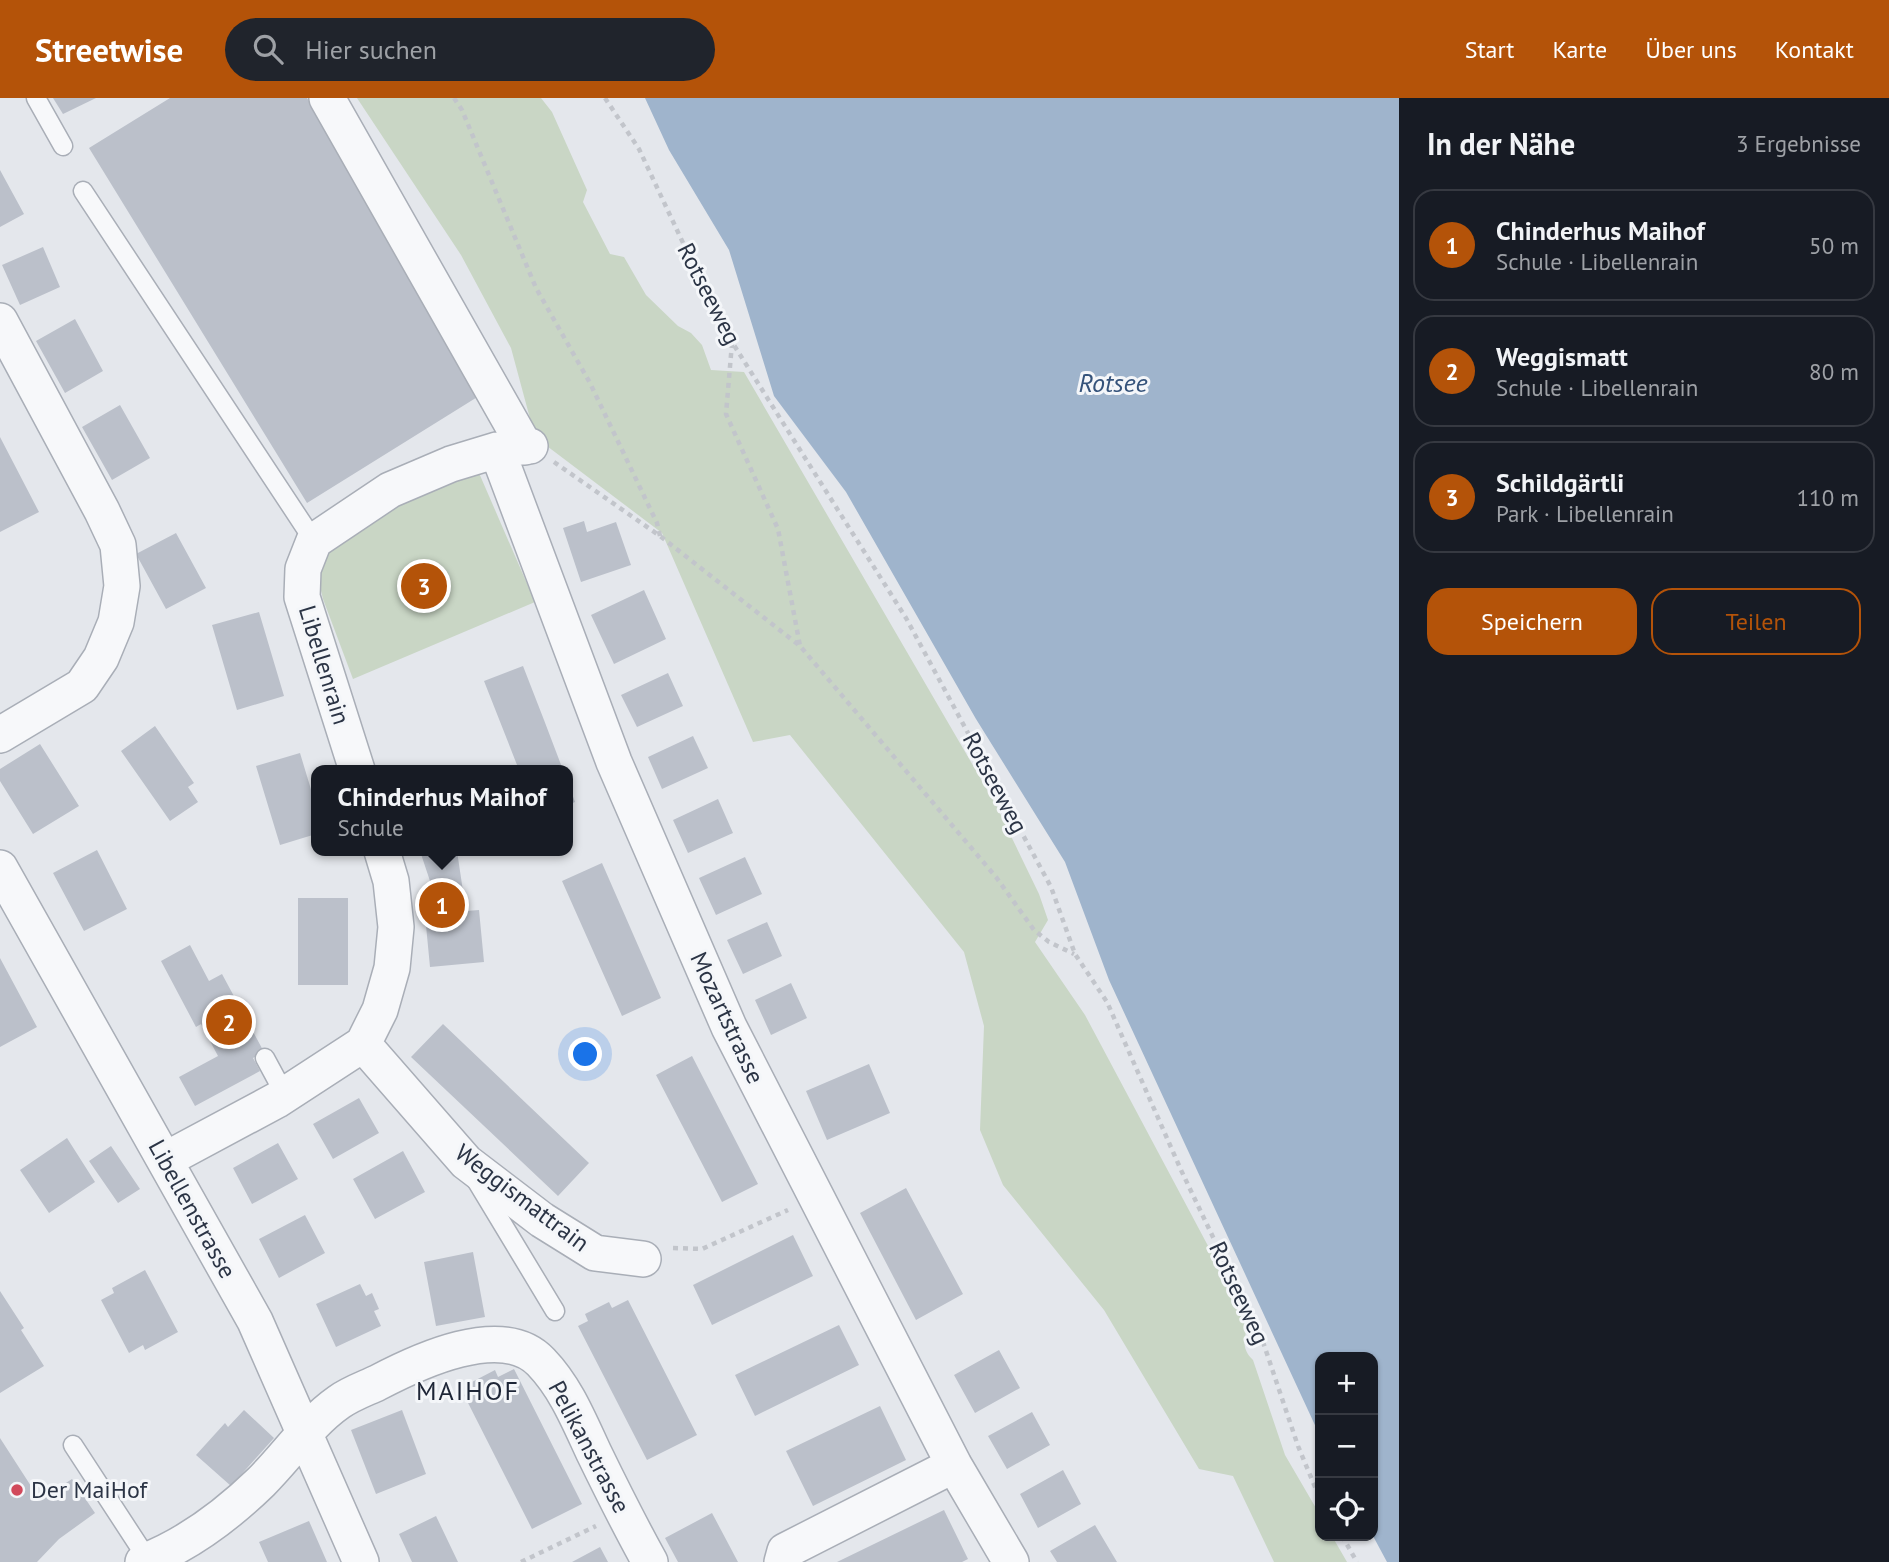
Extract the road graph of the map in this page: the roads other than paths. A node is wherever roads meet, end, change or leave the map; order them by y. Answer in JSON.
{"nodes":[{"id":1,"x":36,"y":98,"type":"edge"},
{"id":2,"x":327,"y":98,"type":"edge"},
{"id":3,"x":63,"y":146,"type":"dead end"},
{"id":4,"x":83,"y":191,"type":"dead end"},
{"id":5,"x":0,"y":321,"type":"edge"},
{"id":6,"x":517,"y":448,"type":"junction"},
{"id":7,"x":314,"y":541,"type":"junction"},
{"id":8,"x":0,"y":734,"type":"edge"},
{"id":9,"x":355,"y":765,"type":"edge"},
{"id":10,"x":384,"y":856,"type":"edge"},
{"id":11,"x":0,"y":868,"type":"edge"},
{"id":12,"x":363,"y":1044,"type":"junction"},
{"id":13,"x":265,"y":1058,"type":"dead end"},
{"id":14,"x":285,"y":1095,"type":"junction"},
{"id":15,"x":165,"y":1160,"type":"junction"},
{"id":16,"x":466,"y":1162,"type":"junction"},
{"id":17,"x":643,"y":1259,"type":"road end"},
{"id":18,"x":555,"y":1311,"type":"dead end"},
{"id":19,"x":304,"y":1434,"type":"junction"},
{"id":20,"x":73,"y":1445,"type":"dead end"},
{"id":21,"x":954,"y":1465,"type":"junction"},
{"id":22,"x":145,"y":1561,"type":"edge"},
{"id":23,"x":361,"y":1562,"type":"edge"},
{"id":24,"x":650,"y":1562,"type":"edge"},
{"id":25,"x":782,"y":1562,"type":"edge"},
{"id":26,"x":1011,"y":1562,"type":"edge"}],
"edges":[{"from":1,"to":3,"type":"lane"},
{"from":2,"to":6,"type":"street"},
{"from":4,"to":7,"type":"lane"},
{"from":5,"to":8,"type":"street"},
{"from":6,"to":7,"type":"street"},
{"from":6,"to":21,"type":"street","name":"Mozartstrasse"},
{"from":7,"to":9,"type":"street","name":"Libellenrain"},
{"from":10,"to":12,"type":"street"},
{"from":11,"to":15,"type":"street","name":"Libellenstrasse"},
{"from":12,"to":14,"type":"street"},
{"from":12,"to":16,"type":"street","name":"Weggismattrain"},
{"from":13,"to":14,"type":"lane"},
{"from":14,"to":15,"type":"street"},
{"from":15,"to":19,"type":"street","name":"Libellenstrasse"},
{"from":16,"to":17,"type":"street","name":"Weggismattrain"},
{"from":16,"to":18,"type":"lane"},
{"from":19,"to":22,"type":"street"},
{"from":19,"to":23,"type":"street","name":"Libellenstrasse"},
{"from":19,"to":24,"type":"street","name":"Pelikanstrasse"},
{"from":20,"to":22,"type":"lane"},
{"from":21,"to":25,"type":"street"},
{"from":21,"to":26,"type":"street","name":"Mozartstrasse"}]}
